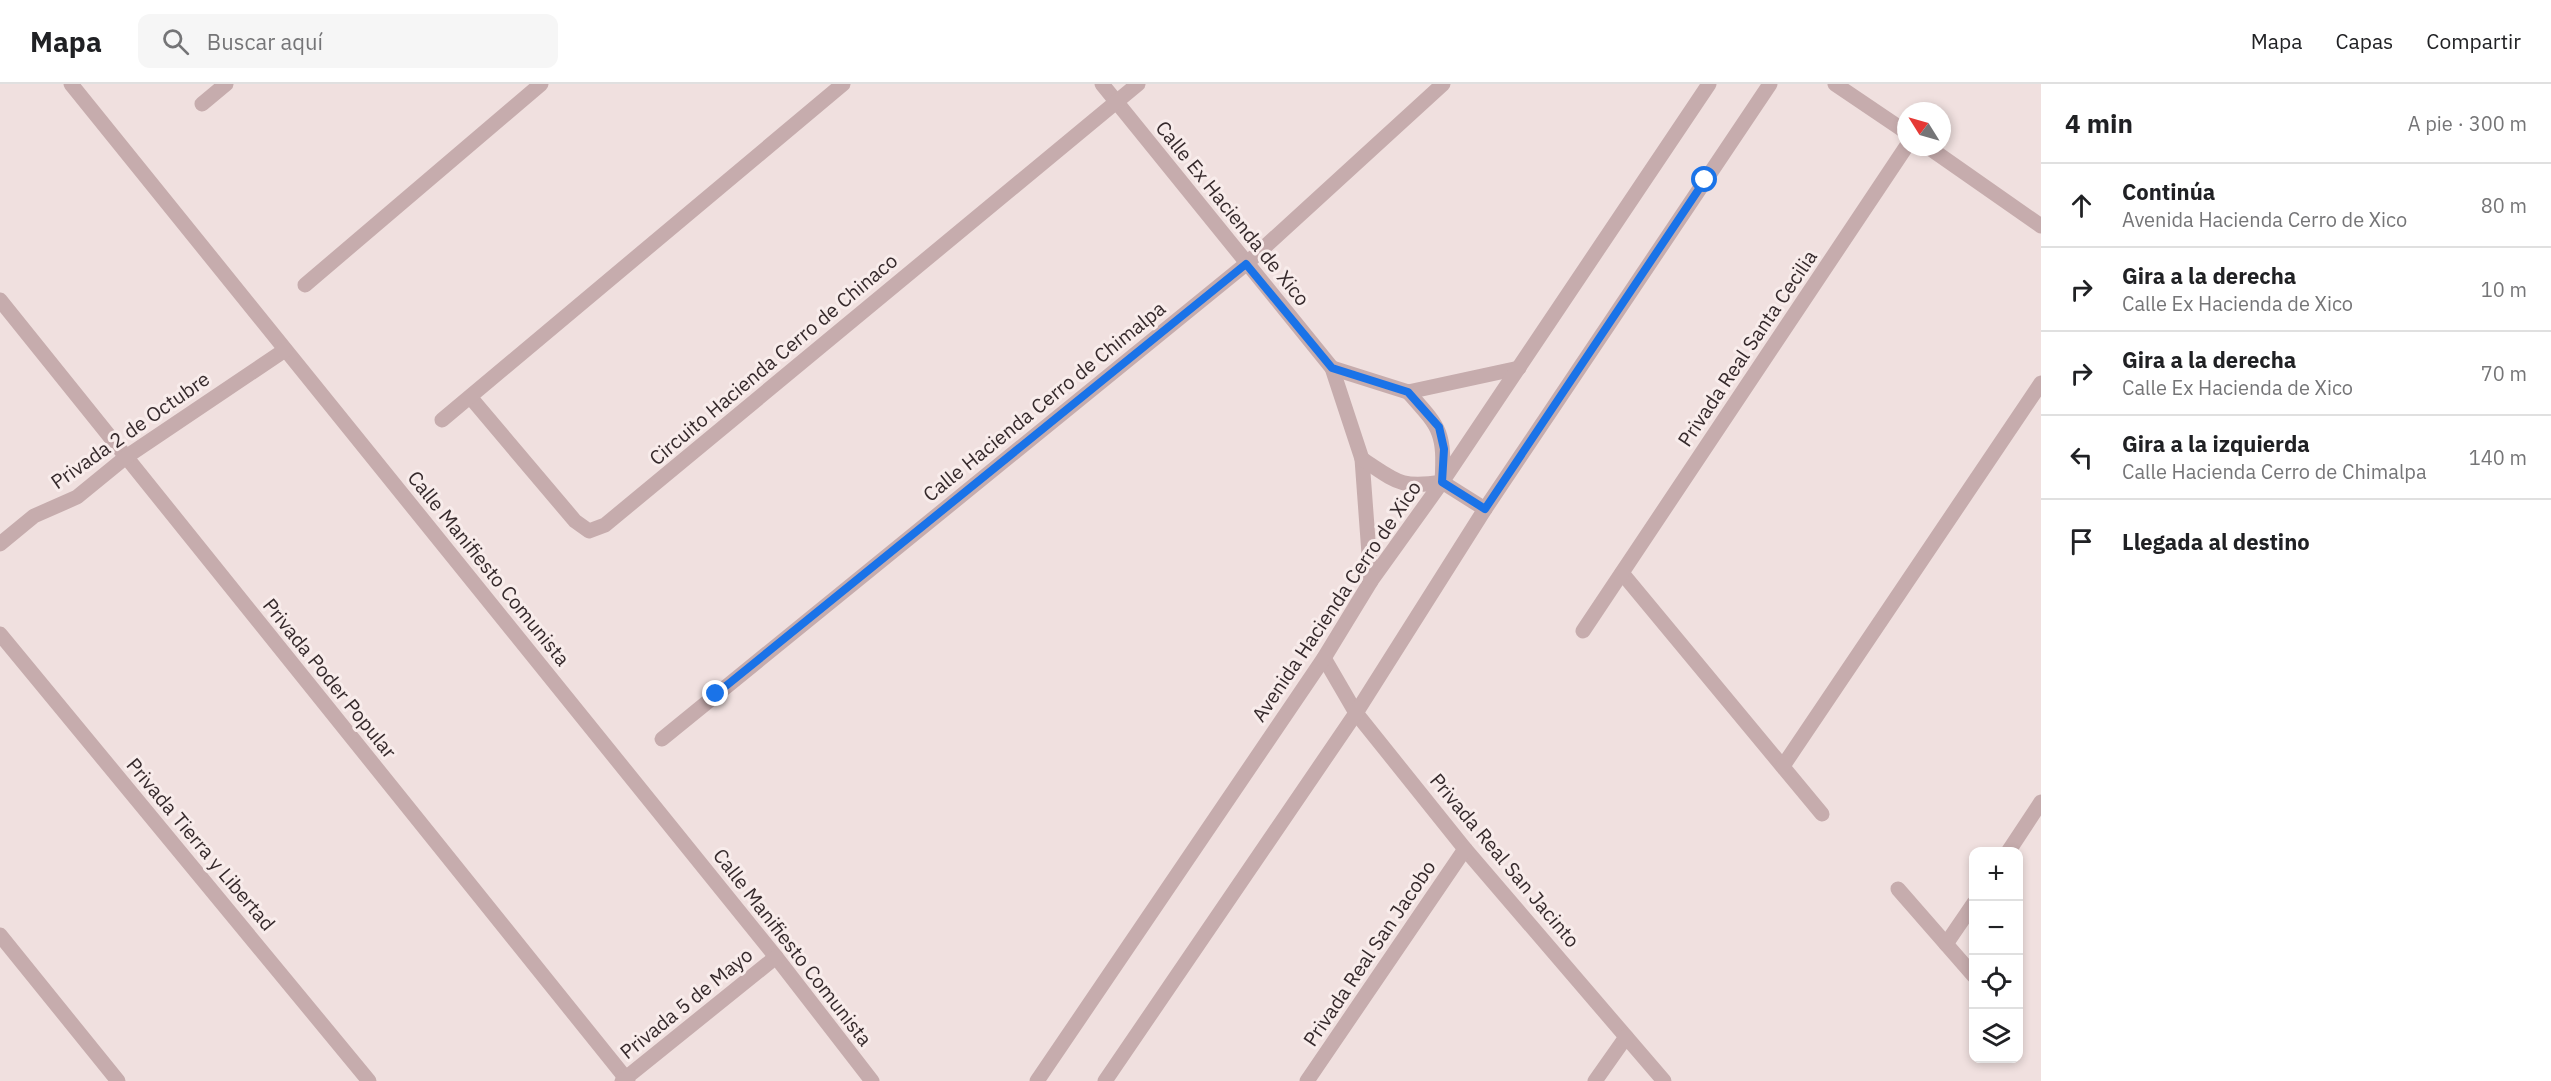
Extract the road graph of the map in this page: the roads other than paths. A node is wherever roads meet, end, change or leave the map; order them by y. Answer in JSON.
{"nodes":[{"id":1,"x":71,"y":84,"type":"edge"},
{"id":2,"x":226,"y":84,"type":"edge"},
{"id":3,"x":541,"y":84,"type":"edge"},
{"id":4,"x":843,"y":84,"type":"edge"},
{"id":5,"x":1102,"y":84,"type":"edge"},
{"id":6,"x":1138,"y":84,"type":"edge"},
{"id":7,"x":1443,"y":84,"type":"edge"},
{"id":8,"x":1709,"y":84,"type":"edge"},
{"id":9,"x":1770,"y":84,"type":"edge"},
{"id":10,"x":1835,"y":84,"type":"edge"},
{"id":11,"x":1117,"y":101,"type":"junction"},
{"id":12,"x":202,"y":104,"type":"dead end"},
{"id":13,"x":1897,"y":126,"type":"edge"},
{"id":14,"x":1900,"y":156,"type":"edge"},
{"id":15,"x":1941,"y":156,"type":"edge"},
{"id":16,"x":2041,"y":226,"type":"edge"},
{"id":17,"x":1246,"y":264,"type":"junction"},
{"id":18,"x":305,"y":285,"type":"dead end"},
{"id":19,"x":0,"y":300,"type":"edge"},
{"id":20,"x":285,"y":350,"type":"junction"},
{"id":21,"x":1332,"y":368,"type":"junction"},
{"id":22,"x":1519,"y":368,"type":"junction"},
{"id":23,"x":2041,"y":383,"type":"edge"},
{"id":24,"x":1408,"y":392,"type":"junction"},
{"id":25,"x":471,"y":398,"type":"junction"},
{"id":26,"x":442,"y":420,"type":"dead end"},
{"id":27,"x":126,"y":457,"type":"junction"},
{"id":28,"x":1362,"y":459,"type":"junction"},
{"id":29,"x":1442,"y":482,"type":"junction"},
{"id":30,"x":1485,"y":509,"type":"junction"},
{"id":31,"x":0,"y":544,"type":"edge"},
{"id":32,"x":1622,"y":573,"type":"junction"},
{"id":33,"x":1371,"y":581,"type":"junction"},
{"id":34,"x":1583,"y":631,"type":"dead end"},
{"id":35,"x":0,"y":634,"type":"edge"},
{"id":36,"x":1324,"y":658,"type":"junction"},
{"id":37,"x":1356,"y":712,"type":"junction"},
{"id":38,"x":662,"y":739,"type":"dead end"},
{"id":39,"x":1783,"y":766,"type":"junction"},
{"id":40,"x":2041,"y":802,"type":"edge"},
{"id":41,"x":1822,"y":814,"type":"dead end"},
{"id":42,"x":2011,"y":847,"type":"edge"},
{"id":43,"x":1465,"y":849,"type":"junction"},
{"id":44,"x":1898,"y":890,"type":"dead end"},
{"id":45,"x":1969,"y":910,"type":"edge"},
{"id":46,"x":0,"y":934,"type":"edge"},
{"id":47,"x":1946,"y":944,"type":"junction"},
{"id":48,"x":776,"y":957,"type":"junction"},
{"id":49,"x":1969,"y":970,"type":"edge"},
{"id":50,"x":1626,"y":1037,"type":"junction"},
{"id":51,"x":625,"y":1080,"type":"edge"},
{"id":52,"x":118,"y":1081,"type":"edge"},
{"id":53,"x":369,"y":1081,"type":"edge"},
{"id":54,"x":872,"y":1081,"type":"edge"},
{"id":55,"x":1037,"y":1081,"type":"edge"},
{"id":56,"x":1105,"y":1081,"type":"edge"},
{"id":57,"x":1307,"y":1081,"type":"edge"},
{"id":58,"x":1595,"y":1081,"type":"edge"},
{"id":59,"x":1664,"y":1081,"type":"edge"}],
"edges":[{"from":1,"to":20,"type":"street","name":"Calle Manifiesto Comunista"},
{"from":2,"to":12,"type":"street"},
{"from":3,"to":18,"type":"street"},
{"from":4,"to":25,"type":"street"},
{"from":5,"to":11,"type":"street","name":"Calle Ex Hacienda de Xico"},
{"from":6,"to":11,"type":"street"},
{"from":7,"to":17,"type":"street","name":"Calle Hacienda Cerro de Chimalpa"},
{"from":8,"to":22,"type":"street","name":"Avenida Hacienda Cerro de Xico"},
{"from":9,"to":30,"type":"street"},
{"from":10,"to":13,"type":"street"},
{"from":11,"to":17,"type":"street","name":"Calle Ex Hacienda de Xico"},
{"from":11,"to":25,"type":"street","name":"Circuito Hacienda Cerro de Chinaco"},
{"from":14,"to":32,"type":"street","name":"Privada Real Santa Cecilia"},
{"from":15,"to":16,"type":"street"},
{"from":17,"to":21,"type":"street","name":"Calle Ex Hacienda de Xico"},
{"from":17,"to":38,"type":"street","name":"Calle Hacienda Cerro de Chimalpa"},
{"from":19,"to":27,"type":"street","name":"Privada Poder Popular"},
{"from":20,"to":27,"type":"street","name":"Privada 2 de Octubre"},
{"from":20,"to":48,"type":"street","name":"Calle Manifiesto Comunista"},
{"from":21,"to":24,"type":"street"},
{"from":21,"to":28,"type":"street","name":"Calle Ex Hacienda de Xico"},
{"from":22,"to":24,"type":"street"},
{"from":22,"to":29,"type":"street","name":"Avenida Hacienda Cerro de Xico"},
{"from":23,"to":39,"type":"street"},
{"from":24,"to":29,"type":"street"},
{"from":25,"to":26,"type":"street"},
{"from":27,"to":31,"type":"street","name":"Privada 2 de Octubre"},
{"from":27,"to":51,"type":"street","name":"Privada Poder Popular"},
{"from":28,"to":29,"type":"street"},
{"from":28,"to":33,"type":"street","name":"Calle Ex Hacienda de Xico"},
{"from":29,"to":30,"type":"street"},
{"from":29,"to":33,"type":"street","name":"Avenida Hacienda Cerro de Xico"},
{"from":30,"to":37,"type":"street"},
{"from":32,"to":34,"type":"street","name":"Privada Real Santa Cecilia"},
{"from":32,"to":39,"type":"street"},
{"from":33,"to":36,"type":"street","name":"Avenida Hacienda Cerro de Xico"},
{"from":35,"to":53,"type":"street","name":"Privada Tierra y Libertad"},
{"from":36,"to":37,"type":"street","name":"Privada Real San Jacinto"},
{"from":36,"to":55,"type":"street","name":"Avenida Hacienda Cerro de Xico"},
{"from":37,"to":43,"type":"street","name":"Privada Real San Jacinto"},
{"from":37,"to":56,"type":"street"},
{"from":39,"to":41,"type":"street"},
{"from":40,"to":42,"type":"street"},
{"from":43,"to":50,"type":"street","name":"Privada Real San Jacinto"},
{"from":43,"to":57,"type":"street","name":"Privada Real San Jacobo"},
{"from":44,"to":47,"type":"street"},
{"from":45,"to":47,"type":"street"},
{"from":46,"to":52,"type":"street"},
{"from":47,"to":49,"type":"street"},
{"from":48,"to":51,"type":"street","name":"Privada 5 de Mayo"},
{"from":48,"to":54,"type":"street","name":"Calle Manifiesto Comunista"},
{"from":50,"to":58,"type":"street"},
{"from":50,"to":59,"type":"street","name":"Privada Real San Jacinto"}]}
